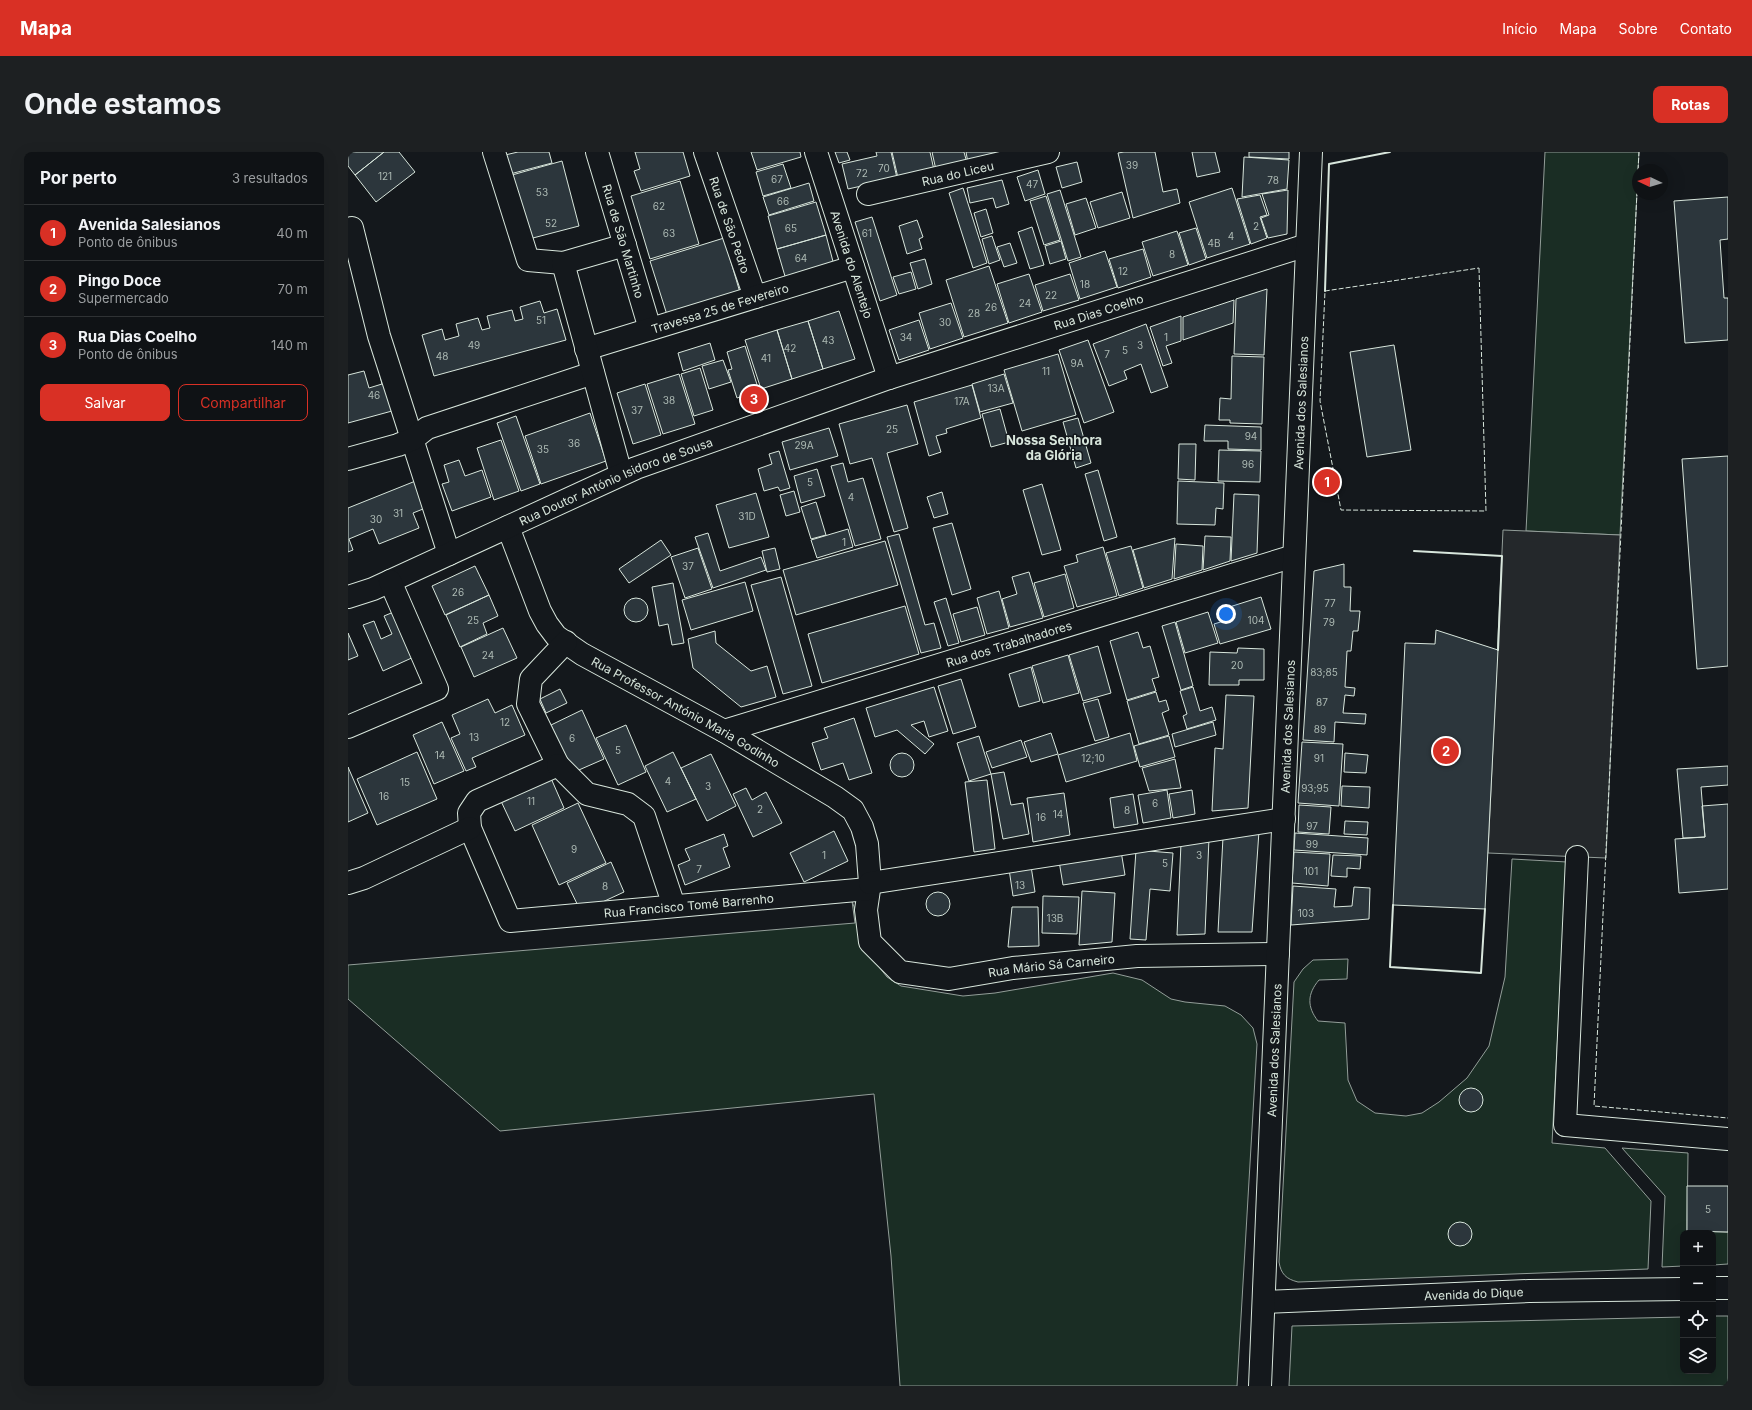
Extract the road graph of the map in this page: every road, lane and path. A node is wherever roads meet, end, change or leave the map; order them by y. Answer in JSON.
{"nodes":[{"id":1,"x":494,"y":152,"type":"edge"},
{"id":2,"x":597,"y":152,"type":"edge"},
{"id":3,"x":705,"y":152,"type":"edge"},
{"id":4,"x":816,"y":152,"type":"edge"},
{"id":5,"x":1048,"y":152,"type":"edge"},
{"id":6,"x":1312,"y":152,"type":"edge"},
{"id":7,"x":868,"y":194,"type":"dead end"},
{"id":8,"x":350,"y":225,"type":"edge"},
{"id":9,"x":625,"y":245,"type":"junction"},
{"id":10,"x":1307,"y":245,"type":"junction"},
{"id":11,"x":348,"y":251,"type":"edge"},
{"id":12,"x":563,"y":263,"type":"junction"},
{"id":13,"x":853,"y":267,"type":"junction"},
{"id":14,"x":755,"y":298,"type":"junction"},
{"id":15,"x":650,"y":329,"type":"junction"},
{"id":16,"x":586,"y":349,"type":"junction"},
{"id":17,"x":593,"y":373,"type":"junction"},
{"id":18,"x":889,"y":378,"type":"junction"},
{"id":19,"x":413,"y":439,"type":"junction"},
{"id":20,"x":348,"y":459,"type":"edge"},
{"id":21,"x":621,"y":474,"type":"junction"},
{"id":22,"x":508,"y":527,"type":"junction"},
{"id":23,"x":449,"y":554,"type":"junction"},
{"id":24,"x":1294,"y":556,"type":"junction"},
{"id":25,"x":390,"y":581,"type":"junction"},
{"id":26,"x":348,"y":597,"type":"edge"},
{"id":27,"x":566,"y":642,"type":"junction"},
{"id":28,"x":348,"y":728,"type":"edge"},
{"id":29,"x":724,"y":731,"type":"junction"},
{"id":30,"x":558,"y":765,"type":"junction"},
{"id":31,"x":1284,"y":819,"type":"junction"},
{"id":32,"x":470,"y":828,"type":"junction"},
{"id":33,"x":1577,"y":857,"type":"dead end"},
{"id":34,"x":348,"y":883,"type":"edge"},
{"id":35,"x":868,"y":894,"type":"junction"},
{"id":36,"x":674,"y":906,"type":"junction"},
{"id":37,"x":1278,"y":954,"type":"junction"},
{"id":38,"x":1728,"y":1138,"type":"edge"},
{"id":39,"x":1716,"y":1288,"type":"edge"},
{"id":40,"x":1728,"y":1288,"type":"edge"},
{"id":41,"x":1680,"y":1289,"type":"edge"},
{"id":42,"x":1264,"y":1302,"type":"junction"},
{"id":43,"x":1260,"y":1386,"type":"edge"}],
"edges":[{"from":1,"to":12,"type":"street"},
{"from":2,"to":9,"type":"street","name":"Rua de São Martinho"},
{"from":3,"to":14,"type":"street","name":"Rua de São Pedro"},
{"from":4,"to":13,"type":"street","name":"Avenida do Alentejo"},
{"from":5,"to":7,"type":"street","name":"Rua do Liceu"},
{"from":6,"to":10,"type":"street","name":"Avenida dos Salesianos"},
{"from":8,"to":11,"type":"street"},
{"from":8,"to":19,"type":"street"},
{"from":9,"to":12,"type":"street"},
{"from":9,"to":15,"type":"street","name":"Rua de São Martinho"},
{"from":10,"to":18,"type":"street","name":"Rua Dias Coelho"},
{"from":10,"to":24,"type":"street","name":"Avenida dos Salesianos"},
{"from":12,"to":16,"type":"street"},
{"from":13,"to":14,"type":"street","name":"Travessa 25 de Fevereiro"},
{"from":13,"to":18,"type":"street","name":"Avenida do Alentejo"},
{"from":14,"to":15,"type":"street","name":"Travessa 25 de Fevereiro"},
{"from":15,"to":16,"type":"street","name":"Travessa 25 de Fevereiro"},
{"from":16,"to":17,"type":"street"},
{"from":17,"to":19,"type":"street"},
{"from":17,"to":21,"type":"street"},
{"from":18,"to":21,"type":"street","name":"Rua Doutor António Isidoro de Sousa"},
{"from":19,"to":20,"type":"street"},
{"from":19,"to":23,"type":"street"},
{"from":21,"to":22,"type":"street","name":"Rua Doutor António Isidoro de Sousa"},
{"from":22,"to":23,"type":"street","name":"Rua Doutor António Isidoro de Sousa"},
{"from":22,"to":27,"type":"street","name":"Rua Professor António Maria Godinho"},
{"from":23,"to":25,"type":"street","name":"Rua Doutor António Isidoro de Sousa"},
{"from":24,"to":29,"type":"street","name":"Rua dos Trabalhadores"},
{"from":24,"to":31,"type":"street","name":"Avenida dos Salesianos"},
{"from":25,"to":26,"type":"street","name":"Rua Doutor António Isidoro de Sousa"},
{"from":25,"to":28,"type":"street"},
{"from":27,"to":29,"type":"street","name":"Rua Professor António Maria Godinho"},
{"from":27,"to":30,"type":"street"},
{"from":29,"to":35,"type":"street","name":"Rua Professor António Maria Godinho"},
{"from":30,"to":32,"type":"street"},
{"from":30,"to":36,"type":"street"},
{"from":31,"to":35,"type":"street","name":"Rua Francisco Tomé Barrenho"},
{"from":31,"to":37,"type":"street","name":"Avenida dos Salesianos"},
{"from":32,"to":34,"type":"street"},
{"from":32,"to":36,"type":"street","name":"Rua Francisco Tomé Barrenho"},
{"from":33,"to":38,"type":"street"},
{"from":35,"to":36,"type":"street","name":"Rua Francisco Tomé Barrenho"},
{"from":35,"to":37,"type":"street","name":"Rua Mário Sá Carneiro"},
{"from":37,"to":42,"type":"street","name":"Avenida dos Salesianos"},
{"from":39,"to":40,"type":"street"},
{"from":41,"to":42,"type":"street","name":"Avenida do Dique"},
{"from":42,"to":43,"type":"street","name":"Avenida dos Salesianos"}]}
